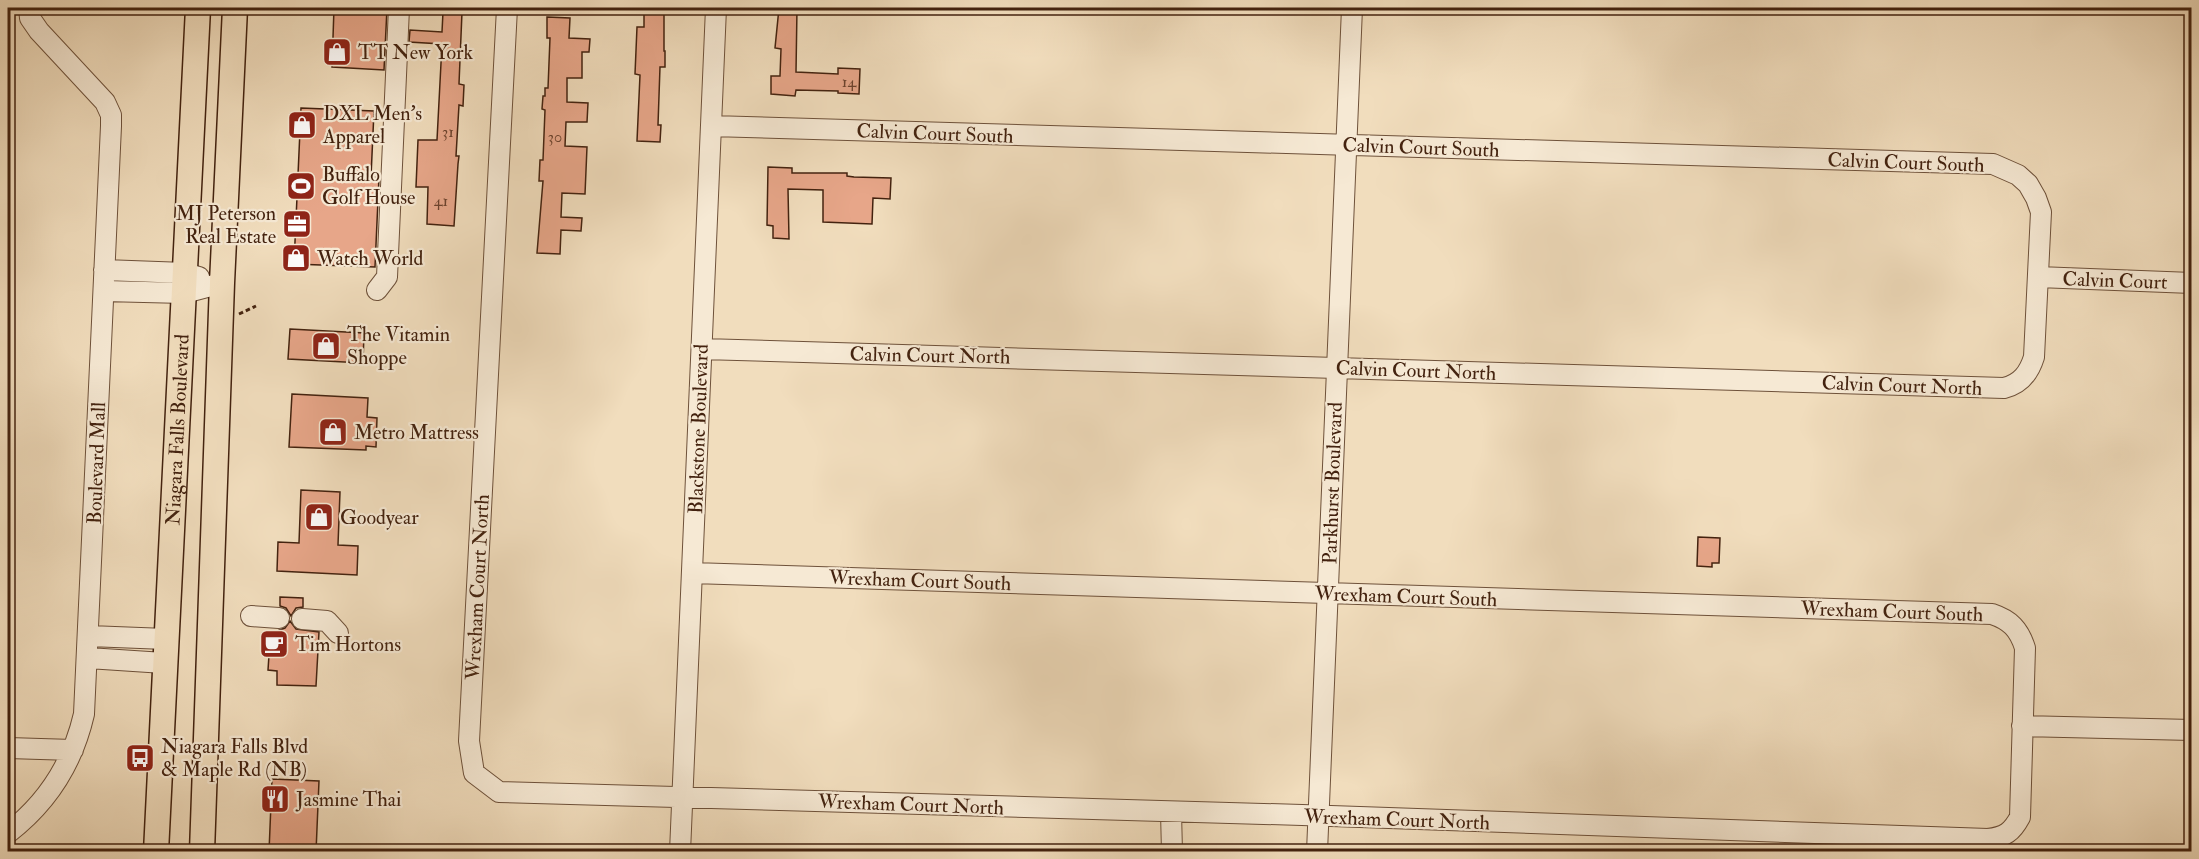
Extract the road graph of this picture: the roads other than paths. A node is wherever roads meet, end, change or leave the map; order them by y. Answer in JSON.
{"nodes":[{"id":1,"x":28,"y":8,"type":"edge"},
{"id":2,"x":198,"y":8,"type":"edge"},
{"id":3,"x":235,"y":8,"type":"edge"},
{"id":4,"x":399,"y":8,"type":"edge"},
{"id":5,"x":507,"y":8,"type":"edge"},
{"id":6,"x":716,"y":8,"type":"edge"},
{"id":7,"x":1353,"y":8,"type":"edge"},
{"id":8,"x":711,"y":126,"type":"junction"},
{"id":9,"x":1346,"y":145,"type":"junction"},
{"id":10,"x":105,"y":270,"type":"junction"},
{"id":11,"x":2038,"y":277,"type":"junction"},
{"id":12,"x":184,"y":283,"type":"junction"},
{"id":13,"x":2192,"y":283,"type":"edge"},
{"id":14,"x":222,"y":284,"type":"junction"},
{"id":15,"x":377,"y":290,"type":"dead end"},
{"id":16,"x":104,"y":291,"type":"junction"},
{"id":17,"x":702,"y":349,"type":"junction"},
{"id":18,"x":1336,"y":368,"type":"junction"},
{"id":19,"x":692,"y":573,"type":"junction"},
{"id":20,"x":1327,"y":594,"type":"junction"},
{"id":21,"x":250,"y":616,"type":"dead end"},
{"id":22,"x":279,"y":618,"type":"dead end"},
{"id":23,"x":302,"y":619,"type":"dead end"},
{"id":24,"x":338,"y":633,"type":"dead end"},
{"id":25,"x":89,"y":636,"type":"junction"},
{"id":26,"x":166,"y":639,"type":"junction"},
{"id":27,"x":88,"y":658,"type":"junction"},
{"id":28,"x":164,"y":663,"type":"junction"},
{"id":29,"x":2022,"y":726,"type":"junction"},
{"id":30,"x":2192,"y":730,"type":"edge"},
{"id":31,"x":8,"y":748,"type":"edge"},
{"id":32,"x":73,"y":750,"type":"junction"},
{"id":33,"x":683,"y":796,"type":"junction"},
{"id":34,"x":1171,"y":812,"type":"junction"},
{"id":35,"x":1318,"y":816,"type":"junction"},
{"id":36,"x":8,"y":833,"type":"edge"},
{"id":37,"x":156,"y":852,"type":"edge"},
{"id":38,"x":202,"y":852,"type":"edge"},
{"id":39,"x":680,"y":852,"type":"edge"},
{"id":40,"x":1172,"y":852,"type":"edge"},
{"id":41,"x":1317,"y":852,"type":"edge"}],
"edges":[{"from":1,"to":10,"type":"street","name":"Boulevard Mall"},
{"from":2,"to":12,"type":"main road","name":"Niagara Falls Boulevard"},
{"from":3,"to":14,"type":"main road","name":"Niagara Falls Boulevard"},
{"from":4,"to":15,"type":"street"},
{"from":5,"to":33,"type":"street","name":"Wrexham Court North"},
{"from":6,"to":8,"type":"street","name":"Blackstone Boulevard"},
{"from":7,"to":9,"type":"street","name":"Parkhurst Boulevard"},
{"from":8,"to":9,"type":"street","name":"Calvin Court South"},
{"from":8,"to":17,"type":"street","name":"Blackstone Boulevard"},
{"from":9,"to":11,"type":"street","name":"Calvin Court South"},
{"from":9,"to":18,"type":"street","name":"Parkhurst Boulevard"},
{"from":10,"to":12,"type":"street"},
{"from":10,"to":16,"type":"street","name":"Boulevard Mall"},
{"from":11,"to":13,"type":"street","name":"Calvin Court"},
{"from":11,"to":18,"type":"street","name":"Calvin Court North"},
{"from":12,"to":14,"type":"street"},
{"from":12,"to":16,"type":"street"},
{"from":12,"to":26,"type":"main road","name":"Niagara Falls Boulevard"},
{"from":14,"to":38,"type":"main road","name":"Niagara Falls Boulevard"},
{"from":16,"to":25,"type":"street","name":"Boulevard Mall"},
{"from":17,"to":18,"type":"street","name":"Calvin Court North"},
{"from":17,"to":19,"type":"street","name":"Blackstone Boulevard"},
{"from":18,"to":20,"type":"street","name":"Parkhurst Boulevard"},
{"from":19,"to":20,"type":"street","name":"Wrexham Court South"},
{"from":19,"to":33,"type":"street","name":"Blackstone Boulevard"},
{"from":20,"to":29,"type":"street","name":"Wrexham Court South"},
{"from":20,"to":35,"type":"street","name":"Parkhurst Boulevard"},
{"from":21,"to":22,"type":"street"},
{"from":23,"to":24,"type":"street"},
{"from":25,"to":26,"type":"street"},
{"from":25,"to":27,"type":"street","name":"Boulevard Mall"},
{"from":26,"to":28,"type":"main road","name":"Niagara Falls Boulevard"},
{"from":27,"to":28,"type":"street"},
{"from":27,"to":32,"type":"street","name":"Boulevard Mall"},
{"from":28,"to":37,"type":"main road","name":"Niagara Falls Boulevard"},
{"from":29,"to":30,"type":"street"},
{"from":29,"to":35,"type":"street","name":"Wrexham Court North"},
{"from":31,"to":32,"type":"street"},
{"from":32,"to":36,"type":"street","name":"Boulevard Mall"},
{"from":33,"to":34,"type":"street","name":"Wrexham Court North"},
{"from":33,"to":39,"type":"street","name":"Blackstone Boulevard"},
{"from":34,"to":35,"type":"street","name":"Wrexham Court North"},
{"from":34,"to":40,"type":"street"},
{"from":35,"to":41,"type":"street","name":"Parkhurst Boulevard"}]}
